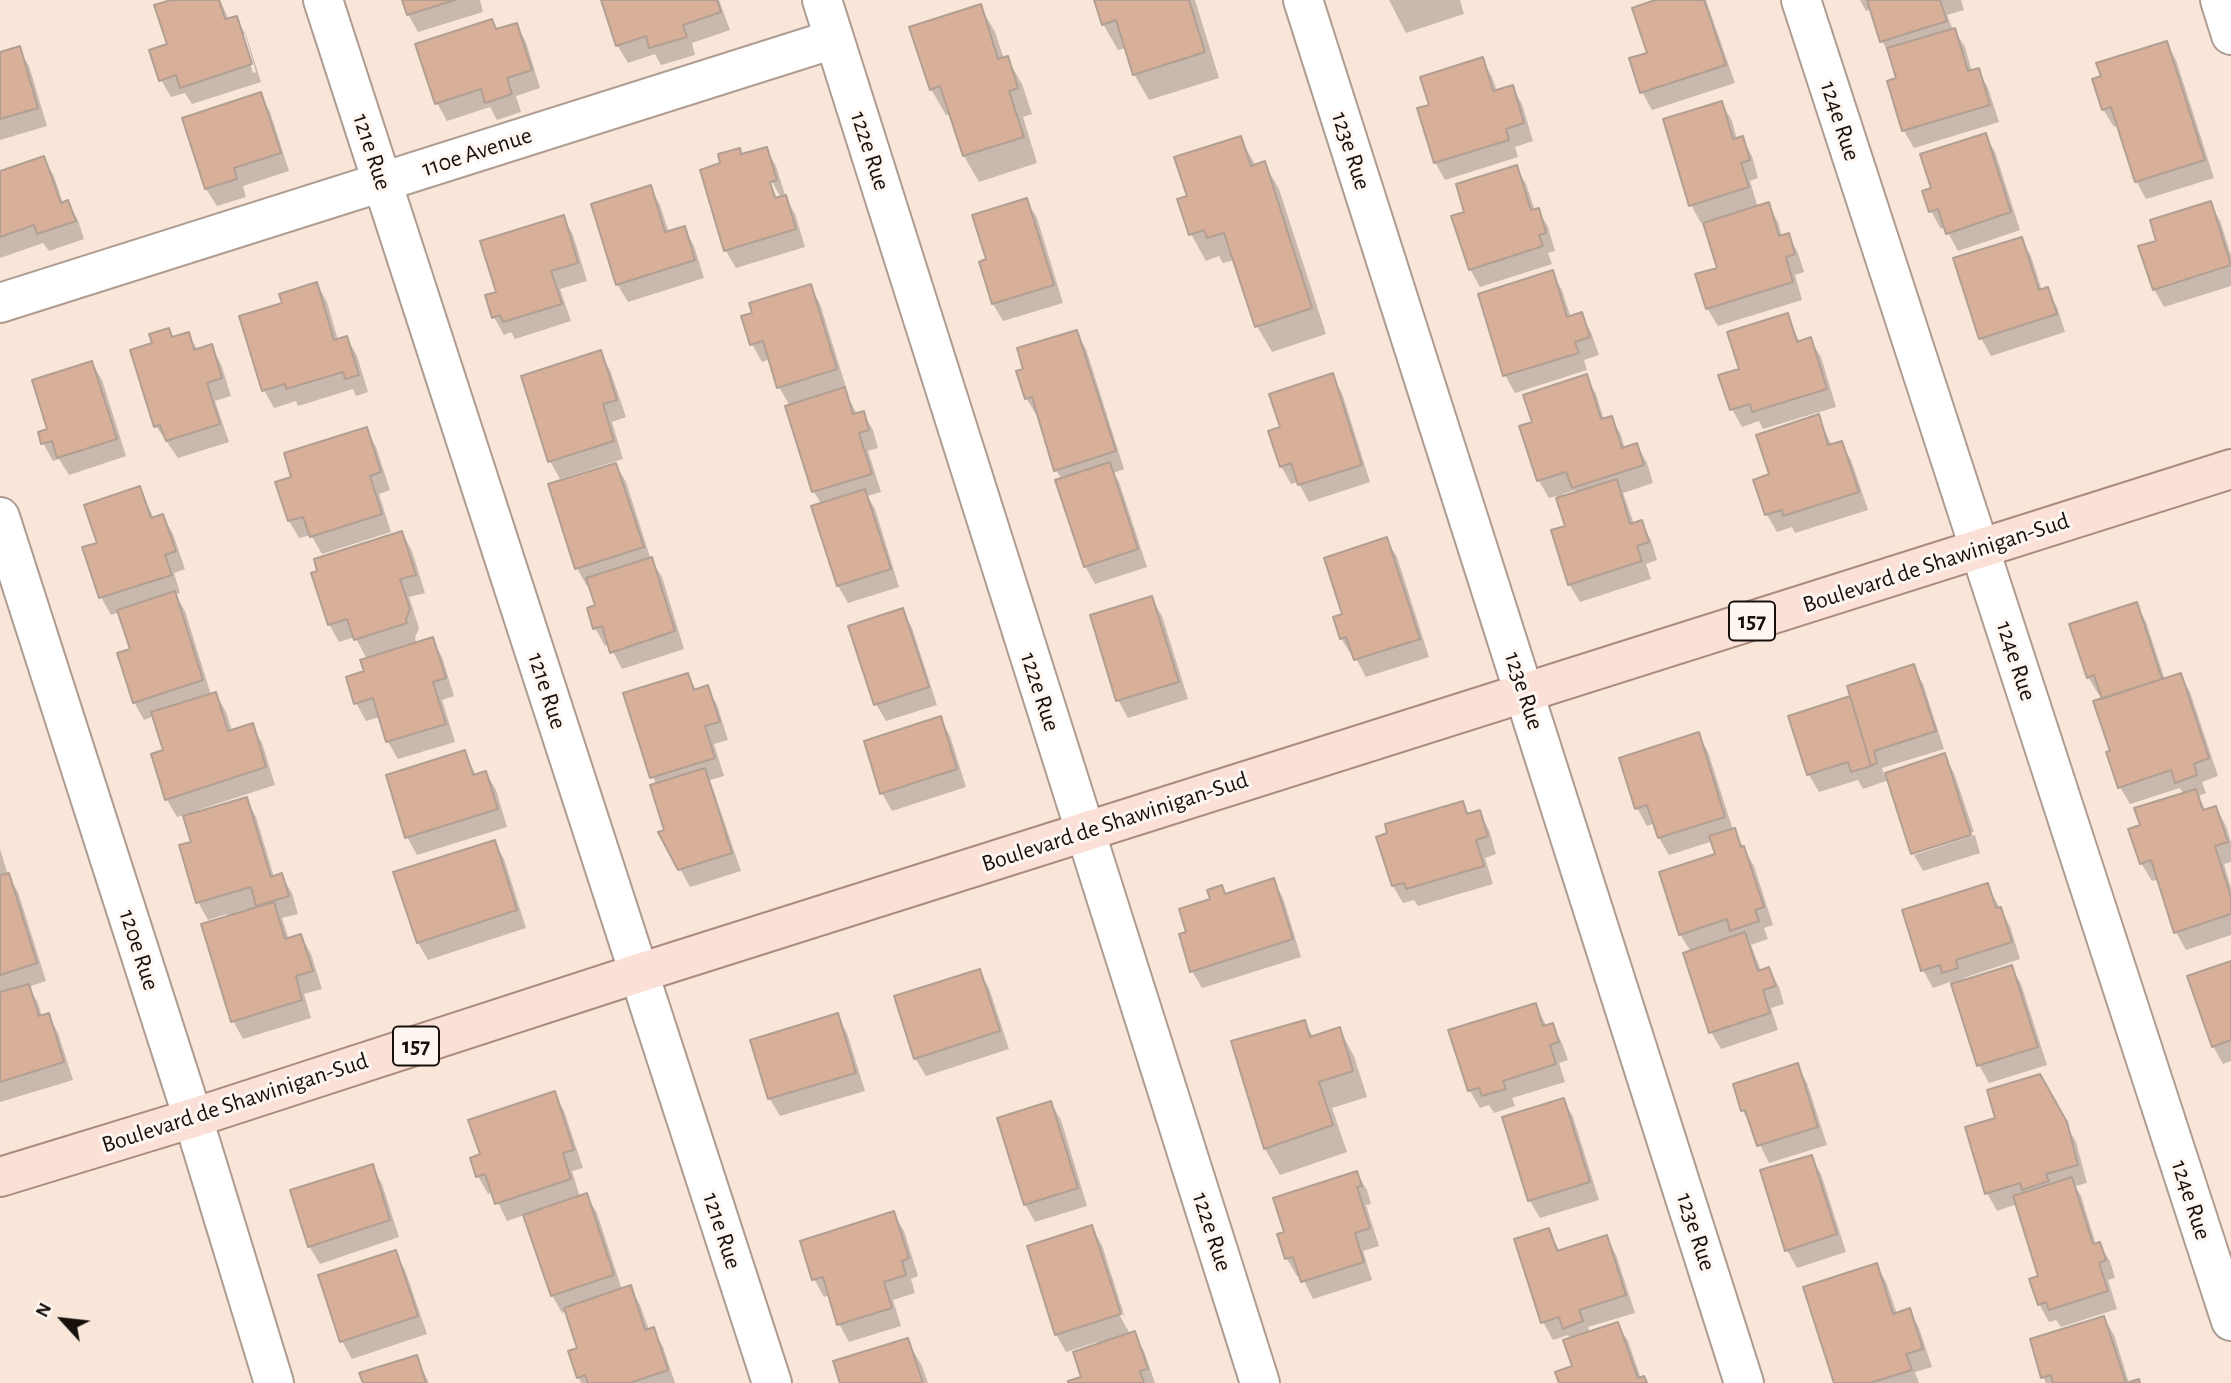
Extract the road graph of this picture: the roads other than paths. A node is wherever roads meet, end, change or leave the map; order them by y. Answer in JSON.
{"nodes":[{"id":1,"x":323,"y":0,"type":"edge"},
{"id":2,"x":822,"y":0,"type":"edge"},
{"id":3,"x":1303,"y":0,"type":"edge"},
{"id":4,"x":1801,"y":0,"type":"edge"},
{"id":5,"x":2220,"y":0,"type":"edge"},
{"id":6,"x":2231,"y":35,"type":"edge"},
{"id":7,"x":834,"y":39,"type":"junction"},
{"id":8,"x":382,"y":183,"type":"junction"},
{"id":9,"x":0,"y":303,"type":"edge"},
{"id":10,"x":2231,"y":469,"type":"edge"},
{"id":11,"x":0,"y":517,"type":"edge"},
{"id":12,"x":1980,"y":549,"type":"junction"},
{"id":13,"x":1524,"y":693,"type":"junction"},
{"id":14,"x":1085,"y":832,"type":"junction"},
{"id":15,"x":639,"y":973,"type":"junction"},
{"id":16,"x":193,"y":1118,"type":"junction"},
{"id":17,"x":0,"y":1177,"type":"edge"},
{"id":18,"x":2231,"y":1321,"type":"edge"},
{"id":19,"x":274,"y":1383,"type":"edge"},
{"id":20,"x":772,"y":1383,"type":"edge"},
{"id":21,"x":1260,"y":1383,"type":"edge"},
{"id":22,"x":1744,"y":1383,"type":"edge"}],
"edges":[{"from":1,"to":8,"type":"street","name":"121e Rue"},
{"from":2,"to":7,"type":"street","name":"122e Rue"},
{"from":3,"to":13,"type":"street","name":"123e Rue"},
{"from":4,"to":12,"type":"street","name":"124e Rue"},
{"from":5,"to":6,"type":"street"},
{"from":7,"to":8,"type":"street","name":"110e Avenue"},
{"from":7,"to":14,"type":"street","name":"122e Rue"},
{"from":8,"to":9,"type":"street","name":"110e Avenue"},
{"from":8,"to":15,"type":"street","name":"121e Rue"},
{"from":10,"to":12,"type":"main road","name":"Boulevard de Shawinigan-Sud","number":"157"},
{"from":11,"to":16,"type":"street","name":"120e Rue"},
{"from":12,"to":13,"type":"main road","name":"Boulevard de Shawinigan-Sud","number":"157"},
{"from":12,"to":18,"type":"street","name":"124e Rue"},
{"from":13,"to":14,"type":"main road","name":"Boulevard de Shawinigan-Sud","number":"157"},
{"from":13,"to":22,"type":"street","name":"123e Rue"},
{"from":14,"to":15,"type":"main road","name":"Boulevard de Shawinigan-Sud","number":"157"},
{"from":14,"to":21,"type":"street","name":"122e Rue"},
{"from":15,"to":16,"type":"main road","name":"Boulevard de Shawinigan-Sud","number":"157"},
{"from":15,"to":20,"type":"street","name":"121e Rue"},
{"from":16,"to":17,"type":"main road","name":"Boulevard de Shawinigan-Sud","number":"157"},
{"from":16,"to":19,"type":"street","name":"120e Rue"}]}
